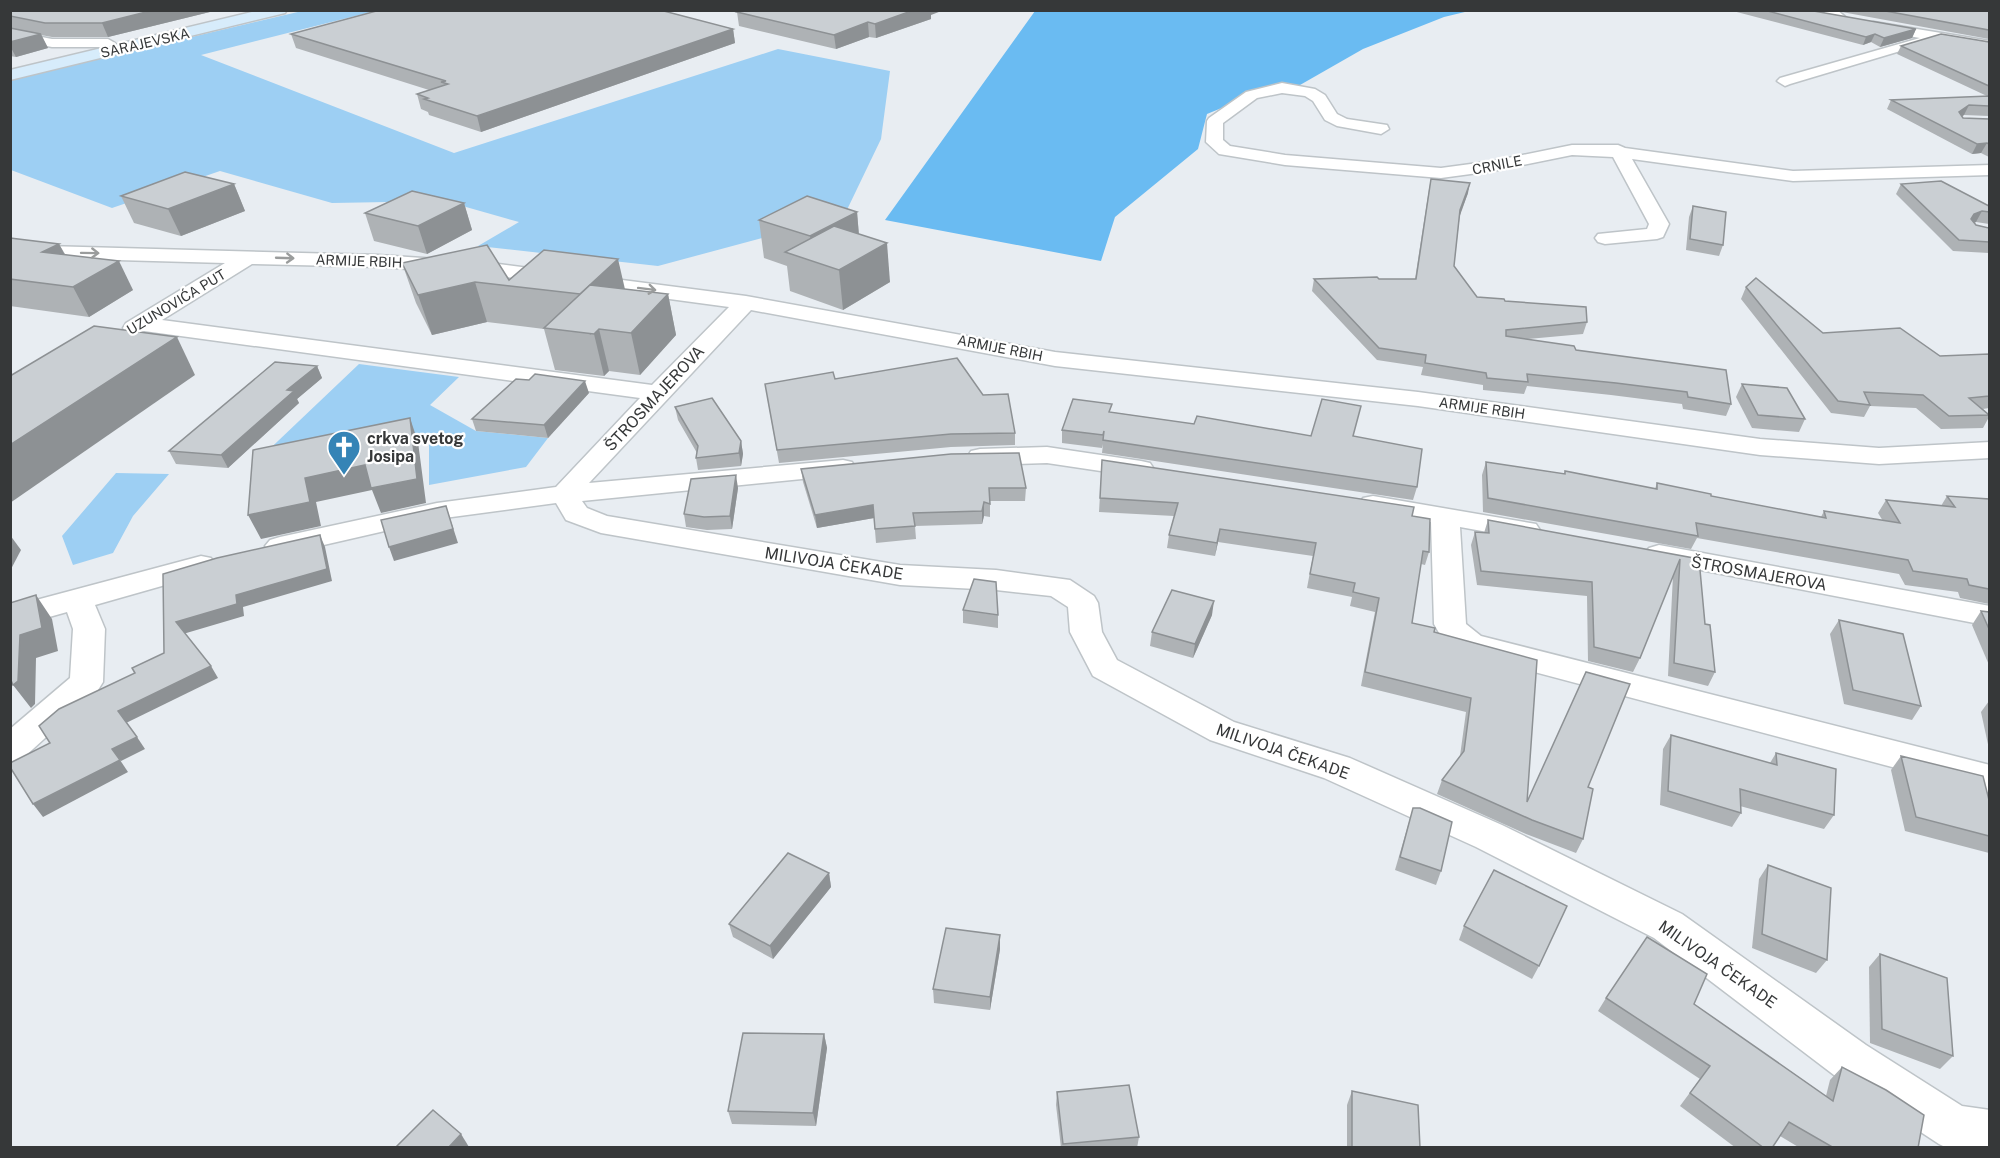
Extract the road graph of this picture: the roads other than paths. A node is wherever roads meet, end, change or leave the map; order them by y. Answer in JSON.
{"nodes":[{"id":1,"x":248,"y":10,"type":"edge"},
{"id":2,"x":280,"y":10,"type":"edge"},
{"id":3,"x":1827,"y":10,"type":"edge"},
{"id":4,"x":1809,"y":14,"type":"edge"},
{"id":5,"x":1853,"y":22,"type":"junction"},
{"id":6,"x":10,"y":35,"type":"edge"},
{"id":7,"x":1940,"y":37,"type":"junction"},
{"id":8,"x":1989,"y":45,"type":"edge"},
{"id":9,"x":51,"y":50,"type":"junction"},
{"id":10,"x":10,"y":67,"type":"edge"},
{"id":11,"x":10,"y":75,"type":"edge"},
{"id":12,"x":1785,"y":81,"type":"dead end"},
{"id":13,"x":1381,"y":129,"type":"dead end"},
{"id":14,"x":1618,"y":150,"type":"junction"},
{"id":15,"x":1989,"y":170,"type":"edge"},
{"id":16,"x":1605,"y":238,"type":"dead end"},
{"id":17,"x":10,"y":251,"type":"edge"},
{"id":18,"x":249,"y":257,"type":"junction"},
{"id":19,"x":746,"y":303,"type":"junction"},
{"id":20,"x":657,"y":393,"type":"junction"},
{"id":21,"x":1989,"y":450,"type":"edge"},
{"id":22,"x":951,"y":457,"type":"edge"},
{"id":23,"x":869,"y":465,"type":"edge"},
{"id":24,"x":1164,"y":473,"type":"edge"},
{"id":25,"x":564,"y":494,"type":"junction"},
{"id":26,"x":1352,"y":501,"type":"edge"},
{"id":27,"x":1445,"y":515,"type":"junction"},
{"id":28,"x":1549,"y":534,"type":"edge"},
{"id":29,"x":1630,"y":549,"type":"edge"},
{"id":30,"x":77,"y":598,"type":"junction"},
{"id":31,"x":1989,"y":616,"type":"edge"},
{"id":32,"x":10,"y":618,"type":"edge"},
{"id":33,"x":10,"y":750,"type":"edge"},
{"id":34,"x":1989,"y":779,"type":"edge"},
{"id":35,"x":1989,"y":1133,"type":"edge"}],
"edges":[{"from":1,"to":9,"type":"main road","name":"SARAJEVSKA"},
{"from":2,"to":11,"type":"main road","name":"SARAJEVSKA"},
{"from":3,"to":5,"type":"street"},
{"from":4,"to":5,"type":"street"},
{"from":5,"to":7,"type":"street"},
{"from":6,"to":9,"type":"street"},
{"from":7,"to":8,"type":"street"},
{"from":7,"to":12,"type":"street"},
{"from":9,"to":10,"type":"main road","name":"SARAJEVSKA"},
{"from":13,"to":14,"type":"street","name":"CRNILE"},
{"from":14,"to":15,"type":"street","name":"CRNILE"},
{"from":14,"to":16,"type":"street"},
{"from":17,"to":18,"type":"street","name":"ARMIJE RBIH","one_way":true},
{"from":18,"to":19,"type":"street","name":"ARMIJE RBIH","one_way":true},
{"from":18,"to":20,"type":"street","name":"UZUNOVIĆA PUT"},
{"from":19,"to":20,"type":"street","name":"ŠTROSMAJEROVA"},
{"from":19,"to":21,"type":"street","name":"ARMIJE RBIH"},
{"from":20,"to":25,"type":"street","name":"ŠTROSMAJEROVA"},
{"from":22,"to":24,"type":"street"},
{"from":23,"to":25,"type":"street"},
{"from":25,"to":30,"type":"street"},
{"from":25,"to":35,"type":"street","name":"MILIVOJA ČEKADE"},
{"from":26,"to":27,"type":"street"},
{"from":27,"to":28,"type":"street"},
{"from":27,"to":34,"type":"street"},
{"from":29,"to":31,"type":"street","name":"ŠTROSMAJEROVA"},
{"from":30,"to":32,"type":"street"},
{"from":30,"to":33,"type":"street"}]}
